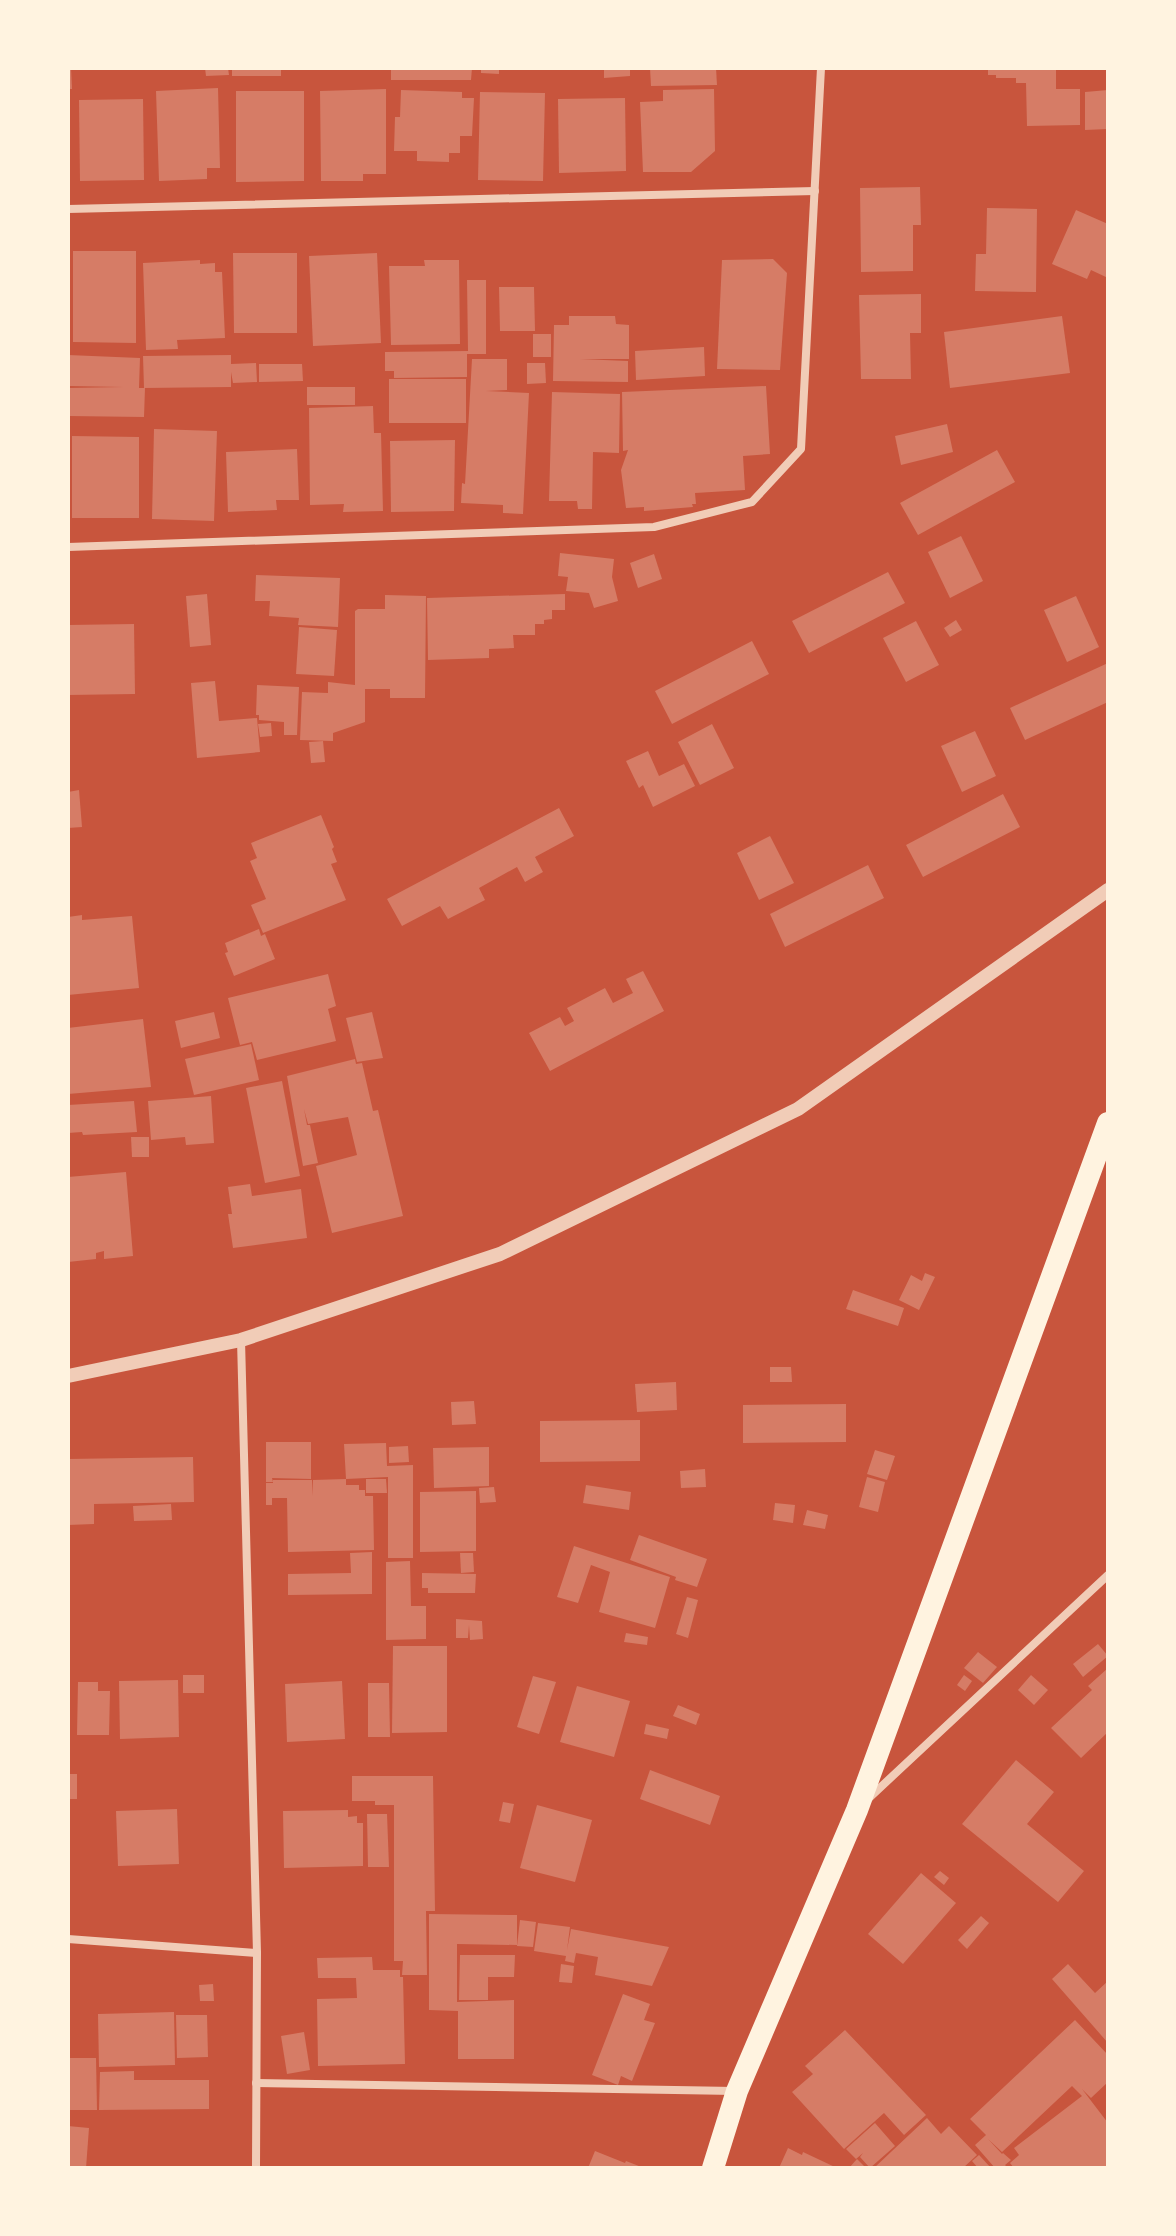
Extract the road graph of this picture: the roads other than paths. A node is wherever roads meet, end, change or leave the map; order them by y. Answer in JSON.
{"nodes":[{"id":1,"x":821,"y":68,"type":"edge"},
{"id":2,"x":815,"y":191,"type":"junction"},
{"id":3,"x":68,"y":209,"type":"edge"},
{"id":4,"x":68,"y":547,"type":"edge"},
{"id":5,"x":1108,"y":890,"type":"edge"},
{"id":6,"x":1108,"y":1123,"type":"edge"},
{"id":7,"x":241,"y":1340,"type":"junction"},
{"id":8,"x":68,"y":1376,"type":"edge"},
{"id":9,"x":1108,"y":1575,"type":"edge"},
{"id":10,"x":857,"y":1810,"type":"junction"},
{"id":11,"x":68,"y":1939,"type":"edge"},
{"id":12,"x":257,"y":1953,"type":"junction"},
{"id":13,"x":256,"y":2083,"type":"junction"},
{"id":14,"x":737,"y":2091,"type":"junction"},
{"id":15,"x":256,"y":2168,"type":"edge"},
{"id":16,"x":713,"y":2168,"type":"edge"}],
"edges":[{"from":1,"to":2,"type":"street"},
{"from":2,"to":3,"type":"street"},
{"from":2,"to":4,"type":"street"},
{"from":5,"to":7,"type":"street"},
{"from":6,"to":10,"type":"highway"},
{"from":7,"to":8,"type":"street"},
{"from":7,"to":12,"type":"street"},
{"from":9,"to":10,"type":"street"},
{"from":10,"to":14,"type":"highway"},
{"from":11,"to":12,"type":"street"},
{"from":12,"to":13,"type":"street"},
{"from":13,"to":14,"type":"street"},
{"from":13,"to":15,"type":"street"},
{"from":14,"to":16,"type":"highway"}]}
